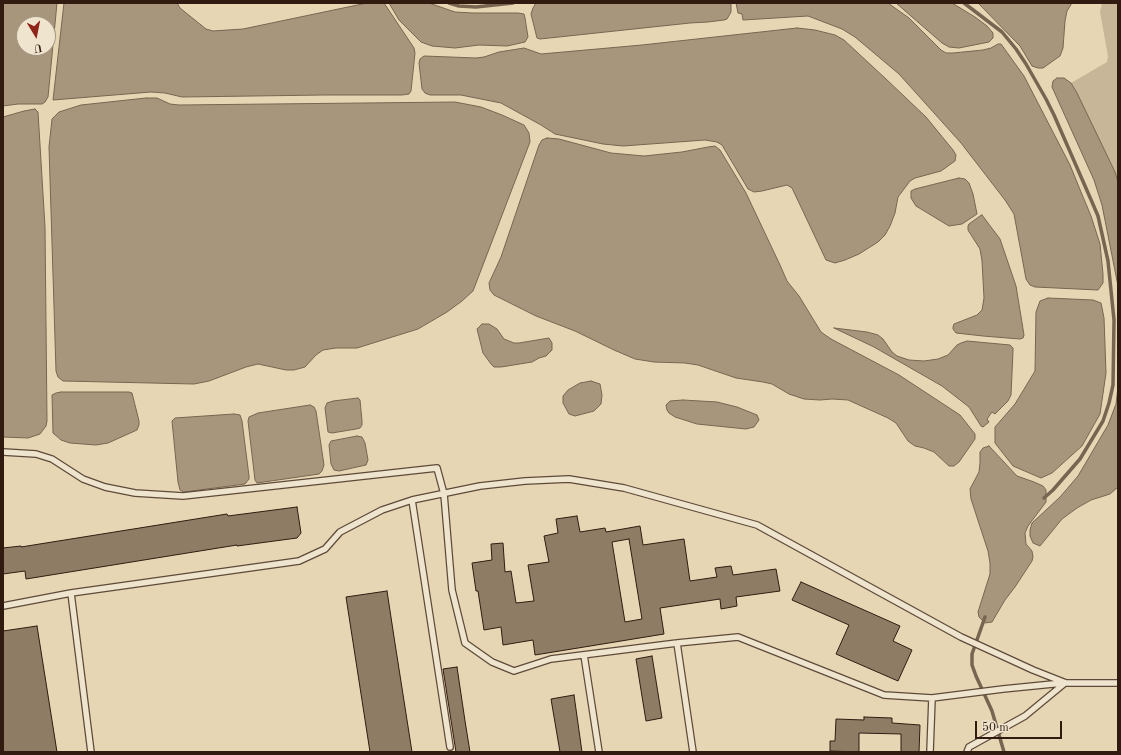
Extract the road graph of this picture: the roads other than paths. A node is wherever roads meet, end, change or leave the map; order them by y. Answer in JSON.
{"nodes":[{"id":1,"x":3,"y":452,"type":"edge"},
{"id":2,"x":444,"y":494,"type":"junction"},
{"id":3,"x":412,"y":500,"type":"junction"},
{"id":4,"x":71,"y":593,"type":"junction"},
{"id":5,"x":3,"y":606,"type":"edge"},
{"id":6,"x":677,"y":643,"type":"junction"},
{"id":7,"x":584,"y":655,"type":"junction"},
{"id":8,"x":1066,"y":683,"type":"junction"},
{"id":9,"x":1118,"y":683,"type":"edge"},
{"id":10,"x":932,"y":698,"type":"junction"},
{"id":11,"x":450,"y":747,"type":"dead end"},
{"id":12,"x":968,"y":749,"type":"edge"},
{"id":13,"x":91,"y":752,"type":"edge"},
{"id":14,"x":599,"y":752,"type":"edge"},
{"id":15,"x":693,"y":752,"type":"edge"},
{"id":16,"x":930,"y":752,"type":"edge"}],
"edges":[{"from":1,"to":2,"type":"lane"},
{"from":2,"to":3,"type":"lane"},
{"from":2,"to":7,"type":"lane"},
{"from":2,"to":8,"type":"lane"},
{"from":3,"to":4,"type":"lane"},
{"from":3,"to":11,"type":"lane"},
{"from":4,"to":5,"type":"lane"},
{"from":4,"to":13,"type":"lane"},
{"from":6,"to":7,"type":"lane"},
{"from":6,"to":10,"type":"lane"},
{"from":6,"to":15,"type":"lane"},
{"from":7,"to":14,"type":"lane"},
{"from":8,"to":9,"type":"lane"},
{"from":8,"to":10,"type":"lane"},
{"from":8,"to":12,"type":"lane"},
{"from":10,"to":16,"type":"lane"}]}
